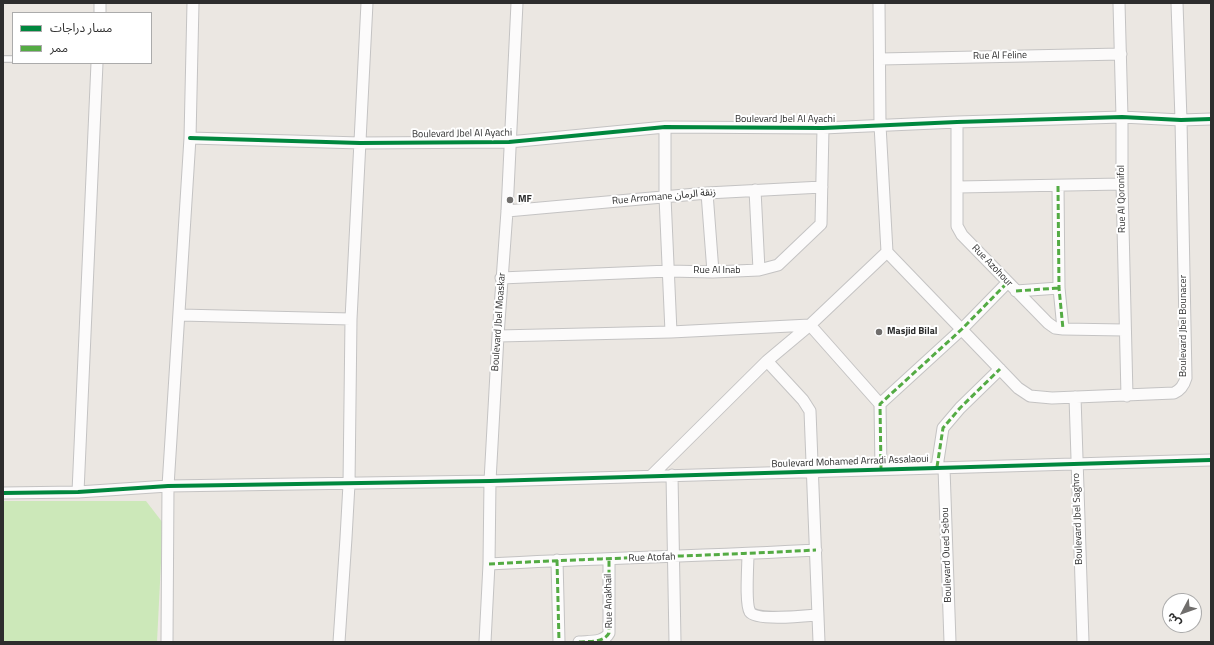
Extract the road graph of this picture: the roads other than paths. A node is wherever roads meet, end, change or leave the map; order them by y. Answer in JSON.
{"nodes":[{"id":1,"x":193,"y":3,"type":"edge"},
{"id":2,"x":367,"y":3,"type":"edge"},
{"id":3,"x":517,"y":3,"type":"edge"},
{"id":4,"x":879,"y":3,"type":"edge"},
{"id":5,"x":1119,"y":3,"type":"edge"},
{"id":6,"x":1177,"y":3,"type":"edge"},
{"id":7,"x":1121,"y":54,"type":"junction"},
{"id":8,"x":880,"y":59,"type":"junction"},
{"id":9,"x":97,"y":64,"type":"edge"},
{"id":10,"x":1122,"y":118,"type":"junction"},
{"id":11,"x":1211,"y":119,"type":"edge"},
{"id":12,"x":1181,"y":120,"type":"junction"},
{"id":13,"x":957,"y":122,"type":"junction"},
{"id":14,"x":880,"y":125,"type":"junction"},
{"id":15,"x":665,"y":127,"type":"junction"},
{"id":16,"x":823,"y":128,"type":"junction"},
{"id":17,"x":190,"y":138,"type":"junction"},
{"id":18,"x":509,"y":142,"type":"junction"},
{"id":19,"x":360,"y":143,"type":"junction"},
{"id":20,"x":1122,"y":184,"type":"junction"},
{"id":21,"x":1058,"y":186,"type":"junction"},
{"id":22,"x":822,"y":187,"type":"junction"},
{"id":23,"x":958,"y":187,"type":"junction"},
{"id":24,"x":755,"y":190,"type":"junction"},
{"id":25,"x":707,"y":193,"type":"junction"},
{"id":26,"x":665,"y":197,"type":"junction"},
{"id":27,"x":507,"y":210,"type":"junction"},
{"id":28,"x":887,"y":252,"type":"junction"},
{"id":29,"x":759,"y":270,"type":"junction"},
{"id":30,"x":669,"y":271,"type":"junction"},
{"id":31,"x":713,"y":272,"type":"junction"},
{"id":32,"x":502,"y":278,"type":"junction"},
{"id":33,"x":1007,"y":283,"type":"junction"},
{"id":34,"x":1059,"y":288,"type":"junction"},
{"id":35,"x":1016,"y":291,"type":"junction"},
{"id":36,"x":180,"y":315,"type":"junction"},
{"id":37,"x":351,"y":320,"type":"junction"},
{"id":38,"x":810,"y":325,"type":"junction"},
{"id":39,"x":962,"y":329,"type":"junction"},
{"id":40,"x":1063,"y":329,"type":"junction"},
{"id":41,"x":1124,"y":330,"type":"junction"},
{"id":42,"x":671,"y":332,"type":"junction"},
{"id":43,"x":498,"y":336,"type":"junction"},
{"id":44,"x":767,"y":361,"type":"junction"},
{"id":45,"x":1000,"y":369,"type":"junction"},
{"id":46,"x":1127,"y":396,"type":"junction"},
{"id":47,"x":1075,"y":397,"type":"junction"},
{"id":48,"x":880,"y":404,"type":"junction"},
{"id":49,"x":1211,"y":460,"type":"edge"},
{"id":50,"x":1076,"y":465,"type":"junction"},
{"id":51,"x":940,"y":468,"type":"junction"},
{"id":52,"x":881,"y":469,"type":"junction"},
{"id":53,"x":812,"y":472,"type":"junction"},
{"id":54,"x":672,"y":475,"type":"junction"},
{"id":55,"x":651,"y":476,"type":"junction"},
{"id":56,"x":490,"y":481,"type":"junction"},
{"id":57,"x":349,"y":484,"type":"junction"},
{"id":58,"x":168,"y":486,"type":"junction"},
{"id":59,"x":78,"y":492,"type":"junction"},
{"id":60,"x":3,"y":493,"type":"edge"},
{"id":61,"x":816,"y":550,"type":"junction"},
{"id":62,"x":748,"y":554,"type":"junction"},
{"id":63,"x":673,"y":558,"type":"junction"},
{"id":64,"x":608,"y":559,"type":"junction"},
{"id":65,"x":557,"y":560,"type":"junction"},
{"id":66,"x":489,"y":564,"type":"junction"},
{"id":67,"x":817,"y":615,"type":"junction"},
{"id":68,"x":167,"y":642,"type":"edge"},
{"id":69,"x":339,"y":642,"type":"edge"},
{"id":70,"x":484,"y":642,"type":"edge"},
{"id":71,"x":559,"y":642,"type":"edge"},
{"id":72,"x":579,"y":642,"type":"edge"},
{"id":73,"x":675,"y":642,"type":"edge"},
{"id":74,"x":818,"y":642,"type":"edge"},
{"id":75,"x":950,"y":642,"type":"edge"},
{"id":76,"x":1083,"y":642,"type":"edge"}],
"edges":[{"from":1,"to":17,"type":"street"},
{"from":2,"to":19,"type":"street"},
{"from":3,"to":18,"type":"street","name":"Boulevard Jbel Moaskar"},
{"from":4,"to":8,"type":"street"},
{"from":5,"to":7,"type":"street","name":"Rue Al Qoronifol"},
{"from":6,"to":12,"type":"street","name":"Boulevard Jbel Bounacer"},
{"from":7,"to":8,"type":"street","name":"Rue Al Feline"},
{"from":7,"to":10,"type":"street","name":"Rue Al Qoronifol"},
{"from":8,"to":14,"type":"street"},
{"from":9,"to":59,"type":"street"},
{"from":10,"to":12,"type":"street","name":"Boulevard Jbel Al Ayachi"},
{"from":10,"to":13,"type":"street","name":"Boulevard Jbel Al Ayachi"},
{"from":10,"to":20,"type":"street","name":"Rue Al Qoronifol"},
{"from":11,"to":12,"type":"street","name":"Boulevard Jbel Al Ayachi"},
{"from":12,"to":46,"type":"street","name":"Boulevard Jbel Bounacer"},
{"from":13,"to":14,"type":"street","name":"Boulevard Jbel Al Ayachi"},
{"from":13,"to":23,"type":"street","name":"Rue Azohour"},
{"from":14,"to":16,"type":"street","name":"Boulevard Jbel Al Ayachi"},
{"from":14,"to":28,"type":"street"},
{"from":15,"to":16,"type":"street","name":"Boulevard Jbel Al Ayachi"},
{"from":15,"to":18,"type":"street","name":"Boulevard Jbel Al Ayachi"},
{"from":15,"to":26,"type":"street"},
{"from":16,"to":22,"type":"street","name":"Rue Al Inab"},
{"from":17,"to":19,"type":"street","name":"Boulevard Jbel Al Ayachi"},
{"from":17,"to":36,"type":"street"},
{"from":18,"to":19,"type":"street","name":"Boulevard Jbel Al Ayachi"},
{"from":18,"to":27,"type":"street","name":"Boulevard Jbel Moaskar"},
{"from":19,"to":37,"type":"street"},
{"from":20,"to":21,"type":"street"},
{"from":20,"to":41,"type":"street","name":"Rue Al Qoronifol"},
{"from":21,"to":23,"type":"street"},
{"from":21,"to":34,"type":"street"},
{"from":22,"to":24,"type":"street","name":"Rue Arromane زنقة الرمان"},
{"from":22,"to":29,"type":"street","name":"Rue Al Inab"},
{"from":23,"to":33,"type":"street","name":"Rue Azohour"},
{"from":24,"to":25,"type":"street","name":"Rue Arromane زنقة الرمان"},
{"from":24,"to":29,"type":"street"},
{"from":25,"to":26,"type":"street","name":"Rue Arromane زنقة الرمان"},
{"from":25,"to":31,"type":"street"},
{"from":26,"to":27,"type":"street","name":"Rue Arromane زنقة الرمان"},
{"from":26,"to":30,"type":"street"},
{"from":27,"to":32,"type":"street","name":"Boulevard Jbel Moaskar"},
{"from":28,"to":38,"type":"street"},
{"from":28,"to":39,"type":"street","name":"Boulevard Jbel Bounacer"},
{"from":29,"to":31,"type":"street","name":"Rue Al Inab"},
{"from":30,"to":31,"type":"street","name":"Rue Al Inab"},
{"from":30,"to":32,"type":"street","name":"Rue Al Inab"},
{"from":30,"to":42,"type":"street"},
{"from":32,"to":43,"type":"street","name":"Boulevard Jbel Moaskar"},
{"from":33,"to":35,"type":"street","name":"Rue Azohour"},
{"from":33,"to":39,"type":"street"},
{"from":34,"to":35,"type":"street"},
{"from":34,"to":40,"type":"street"},
{"from":35,"to":40,"type":"street","name":"Rue Azohour"},
{"from":36,"to":37,"type":"street"},
{"from":36,"to":58,"type":"street"},
{"from":37,"to":57,"type":"street"},
{"from":38,"to":42,"type":"street"},
{"from":38,"to":44,"type":"street"},
{"from":38,"to":48,"type":"street"},
{"from":39,"to":45,"type":"street","name":"Boulevard Jbel Bounacer"},
{"from":39,"to":48,"type":"street"},
{"from":40,"to":41,"type":"street","name":"Rue Azohour"},
{"from":41,"to":46,"type":"street","name":"Rue Al Qoronifol"},
{"from":42,"to":43,"type":"street"},
{"from":43,"to":56,"type":"street","name":"Boulevard Jbel Moaskar"},
{"from":44,"to":53,"type":"street"},
{"from":44,"to":55,"type":"street"},
{"from":45,"to":47,"type":"street","name":"Boulevard Jbel Bounacer"},
{"from":45,"to":51,"type":"street","name":"Boulevard Oued Sebou"},
{"from":46,"to":47,"type":"street","name":"Boulevard Jbel Bounacer"},
{"from":47,"to":50,"type":"street","name":"Boulevard Jbel Saghro"},
{"from":48,"to":52,"type":"street"},
{"from":49,"to":50,"type":"street","name":"Boulevard Mohamed Arradi Assalaoui"},
{"from":50,"to":51,"type":"street","name":"Boulevard Mohamed Arradi Assalaoui"},
{"from":50,"to":76,"type":"street","name":"Boulevard Jbel Saghro"},
{"from":51,"to":52,"type":"street","name":"Boulevard Mohamed Arradi Assalaoui"},
{"from":51,"to":75,"type":"street","name":"Boulevard Oued Sebou"},
{"from":52,"to":53,"type":"street","name":"Boulevard Mohamed Arradi Assalaoui"},
{"from":53,"to":54,"type":"street","name":"Boulevard Mohamed Arradi Assalaoui"},
{"from":53,"to":61,"type":"street"},
{"from":54,"to":55,"type":"street","name":"Boulevard Mohamed Arradi Assalaoui"},
{"from":54,"to":63,"type":"street"},
{"from":55,"to":56,"type":"street","name":"Boulevard Mohamed Arradi Assalaoui"},
{"from":56,"to":57,"type":"street","name":"Boulevard Mohamed Arradi Assalaoui"},
{"from":56,"to":66,"type":"street","name":"Boulevard Jbel Moaskar"},
{"from":57,"to":58,"type":"street","name":"Boulevard Mohamed Arradi Assalaoui"},
{"from":57,"to":69,"type":"street"},
{"from":58,"to":59,"type":"street","name":"Boulevard Mohamed Arradi Assalaoui"},
{"from":58,"to":68,"type":"street"},
{"from":59,"to":60,"type":"street","name":"Boulevard Mohamed Arradi Assalaoui"},
{"from":61,"to":62,"type":"street","name":"Rue Atofah"},
{"from":61,"to":67,"type":"street"},
{"from":62,"to":63,"type":"street","name":"Rue Atofah"},
{"from":62,"to":67,"type":"street"},
{"from":63,"to":64,"type":"street","name":"Rue Atofah"},
{"from":63,"to":73,"type":"street"},
{"from":64,"to":65,"type":"street","name":"Rue Atofah"},
{"from":64,"to":72,"type":"street","name":"Rue Anakhail"},
{"from":65,"to":66,"type":"street","name":"Rue Atofah"},
{"from":65,"to":71,"type":"street"},
{"from":66,"to":70,"type":"street","name":"Boulevard Jbel Moaskar"},
{"from":67,"to":74,"type":"street"}]}
